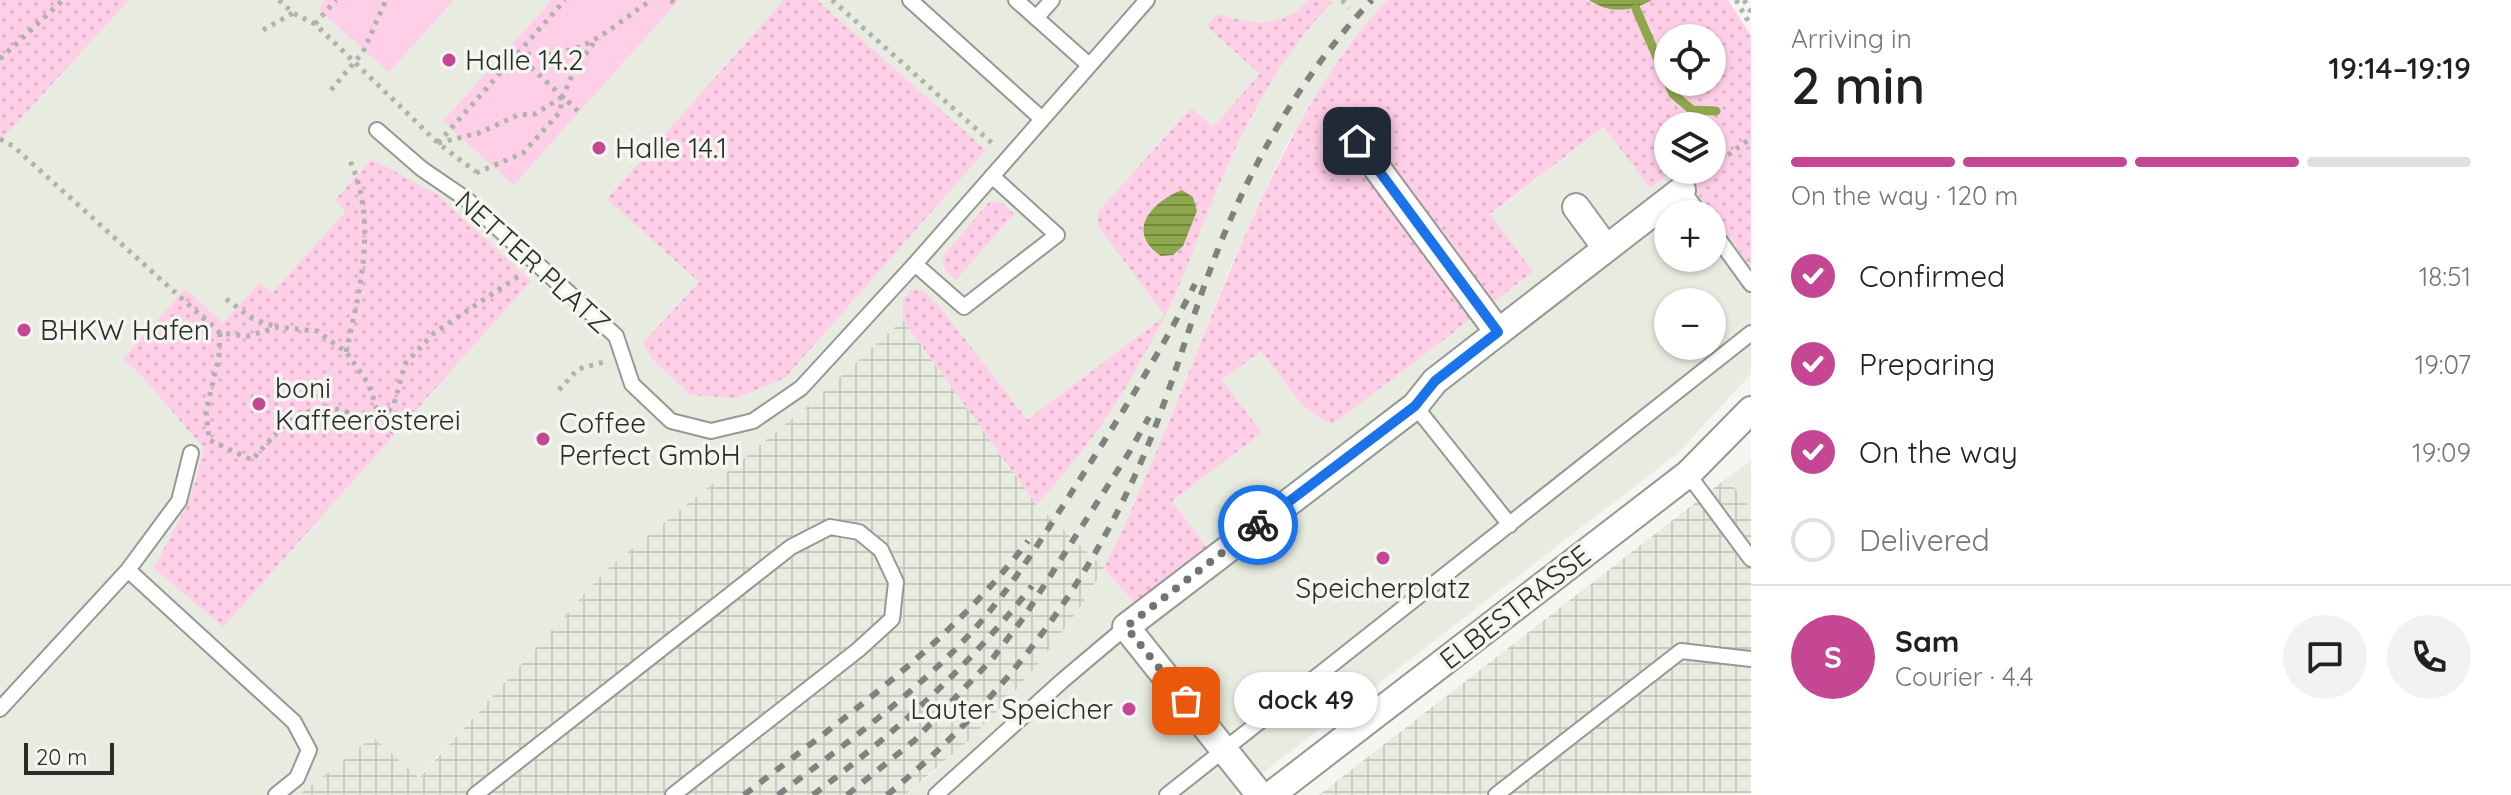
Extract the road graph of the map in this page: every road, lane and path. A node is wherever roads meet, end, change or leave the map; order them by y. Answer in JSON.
{"nodes":[{"id":1,"x":63,"y":0,"type":"edge"},
{"id":2,"x":279,"y":0,"type":"edge"},
{"id":3,"x":336,"y":0,"type":"edge"},
{"id":4,"x":386,"y":0,"type":"edge"},
{"id":5,"x":565,"y":0,"type":"edge"},
{"id":6,"x":652,"y":0,"type":"edge"},
{"id":7,"x":832,"y":0,"type":"edge"},
{"id":8,"x":910,"y":0,"type":"edge"},
{"id":9,"x":1016,"y":0,"type":"edge"},
{"id":10,"x":1052,"y":0,"type":"edge"},
{"id":11,"x":1147,"y":0,"type":"edge"},
{"id":12,"x":1342,"y":0,"type":"edge"},
{"id":13,"x":1736,"y":0,"type":"edge"},
{"id":14,"x":1744,"y":0,"type":"edge"},
{"id":15,"x":1349,"y":8,"type":"dead end"},
{"id":16,"x":1751,"y":12,"type":"edge"},
{"id":17,"x":293,"y":13,"type":"junction"},
{"id":18,"x":1036,"y":18,"type":"junction"},
{"id":19,"x":315,"y":24,"type":"junction"},
{"id":20,"x":1751,"y":26,"type":"edge"},
{"id":21,"x":263,"y":30,"type":"dead end"},
{"id":22,"x":595,"y":41,"type":"junction"},
{"id":23,"x":509,"y":47,"type":"dead end"},
{"id":24,"x":517,"y":54,"type":"junction"},
{"id":25,"x":0,"y":59,"type":"edge"},
{"id":26,"x":354,"y":63,"type":"junction"},
{"id":27,"x":1089,"y":65,"type":"junction"},
{"id":28,"x":331,"y":90,"type":"dead end"},
{"id":29,"x":563,"y":96,"type":"junction"},
{"id":30,"x":579,"y":112,"type":"dead end"},
{"id":31,"x":1042,"y":119,"type":"junction"},
{"id":32,"x":377,"y":130,"type":"dead end"},
{"id":33,"x":1751,"y":138,"type":"edge"},
{"id":34,"x":0,"y":139,"type":"edge"},
{"id":35,"x":1357,"y":141,"type":"dead end"},
{"id":36,"x":438,"y":143,"type":"junction"},
{"id":37,"x":1726,"y":157,"type":"edge"},
{"id":38,"x":1008,"y":158,"type":"junction"},
{"id":39,"x":350,"y":161,"type":"dead end"},
{"id":40,"x":476,"y":172,"type":"junction"},
{"id":41,"x":992,"y":176,"type":"junction"},
{"id":42,"x":1682,"y":190,"type":"joint"},
{"id":43,"x":466,"y":199,"type":"junction"},
{"id":44,"x":1690,"y":200,"type":"edge"},
{"id":45,"x":1576,"y":207,"type":"dead end"},
{"id":46,"x":1606,"y":248,"type":"junction"},
{"id":47,"x":1726,"y":249,"type":"edge"},
{"id":48,"x":534,"y":259,"type":"junction"},
{"id":49,"x":915,"y":264,"type":"junction"},
{"id":50,"x":1751,"y":284,"type":"edge"},
{"id":51,"x":226,"y":299,"type":"dead end"},
{"id":52,"x":278,"y":327,"type":"junction"},
{"id":53,"x":1498,"y":332,"type":"junction"},
{"id":54,"x":220,"y":333,"type":"junction"},
{"id":55,"x":1751,"y":333,"type":"edge"},
{"id":56,"x":346,"y":352,"type":"junction"},
{"id":57,"x":622,"y":356,"type":"junction"},
{"id":58,"x":559,"y":390,"type":"dead end"},
{"id":59,"x":1415,"y":406,"type":"junction"},
{"id":60,"x":1751,"y":410,"type":"edge"},
{"id":61,"x":381,"y":421,"type":"junction"},
{"id":62,"x":394,"y":433,"type":"dead end"},
{"id":63,"x":191,"y":453,"type":"dead end"},
{"id":64,"x":1688,"y":474,"type":"junction"},
{"id":65,"x":1510,"y":525,"type":"junction"},
{"id":66,"x":1751,"y":559,"type":"edge"},
{"id":67,"x":128,"y":570,"type":"junction"},
{"id":68,"x":1126,"y":627,"type":"junction"},
{"id":69,"x":1751,"y":659,"type":"edge"},
{"id":70,"x":0,"y":709,"type":"edge"},
{"id":71,"x":1226,"y":750,"type":"junction"},
{"id":72,"x":276,"y":795,"type":"edge"},
{"id":73,"x":475,"y":795,"type":"edge"},
{"id":74,"x":673,"y":795,"type":"edge"},
{"id":75,"x":936,"y":795,"type":"edge"},
{"id":76,"x":1167,"y":795,"type":"edge"},
{"id":77,"x":1260,"y":795,"type":"edge"},
{"id":78,"x":1271,"y":795,"type":"edge"},
{"id":79,"x":1496,"y":795,"type":"edge"}],
"edges":[{"from":1,"to":25,"type":"path"},
{"from":2,"to":17,"type":"path"},
{"from":3,"to":19,"type":"path"},
{"from":4,"to":26,"type":"path"},
{"from":5,"to":24,"type":"path"},
{"from":6,"to":22,"type":"path"},
{"from":7,"to":38,"type":"path"},
{"from":8,"to":31,"type":"lane"},
{"from":9,"to":18,"type":"lane"},
{"from":10,"to":18,"type":"lane"},
{"from":11,"to":27,"type":"lane","name":"NETTER PLATZ"},
{"from":12,"to":15,"type":"path"},
{"from":13,"to":20,"type":"path"},
{"from":14,"to":16,"type":"path"},
{"from":17,"to":19,"type":"path"},
{"from":17,"to":21,"type":"path"},
{"from":18,"to":27,"type":"lane"},
{"from":19,"to":26,"type":"path"},
{"from":22,"to":24,"type":"path"},
{"from":22,"to":29,"type":"path"},
{"from":23,"to":24,"type":"path"},
{"from":24,"to":29,"type":"path"},
{"from":24,"to":36,"type":"path"},
{"from":26,"to":28,"type":"path"},
{"from":26,"to":36,"type":"path"},
{"from":27,"to":31,"type":"lane","name":"NETTER PLATZ"},
{"from":29,"to":30,"type":"path"},
{"from":29,"to":36,"type":"path"},
{"from":29,"to":40,"type":"path"},
{"from":31,"to":38,"type":"lane","name":"NETTER PLATZ"},
{"from":32,"to":43,"type":"lane","name":"NETTER PLATZ"},
{"from":33,"to":37,"type":"path"},
{"from":34,"to":54,"type":"path"},
{"from":35,"to":53,"type":"street"},
{"from":36,"to":40,"type":"path"},
{"from":38,"to":41,"type":"lane","name":"NETTER PLATZ"},
{"from":39,"to":56,"type":"path"},
{"from":40,"to":43,"type":"path"},
{"from":41,"to":49,"type":"lane","name":"NETTER PLATZ"},
{"from":41,"to":49,"type":"lane"},
{"from":42,"to":44,"type":"lane"},
{"from":42,"to":46,"type":"street"},
{"from":43,"to":48,"type":"lane","name":"NETTER PLATZ"},
{"from":45,"to":46,"type":"street"},
{"from":46,"to":53,"type":"street"},
{"from":47,"to":50,"type":"lane"},
{"from":48,"to":57,"type":"lane","name":"NETTER PLATZ"},
{"from":48,"to":61,"type":"path"},
{"from":49,"to":57,"type":"lane","name":"NETTER PLATZ"},
{"from":51,"to":52,"type":"path"},
{"from":52,"to":54,"type":"path"},
{"from":52,"to":56,"type":"path"},
{"from":53,"to":59,"type":"street"},
{"from":54,"to":61,"type":"path"},
{"from":55,"to":65,"type":"lane"},
{"from":56,"to":61,"type":"path"},
{"from":57,"to":58,"type":"path"},
{"from":59,"to":65,"type":"lane"},
{"from":59,"to":68,"type":"street"},
{"from":60,"to":64,"type":"street","name":"ELBESTRASSE"},
{"from":61,"to":62,"type":"path"},
{"from":63,"to":67,"type":"lane"},
{"from":64,"to":66,"type":"lane"},
{"from":64,"to":78,"type":"street","name":"ELBESTRASSE"},
{"from":65,"to":71,"type":"lane"},
{"from":67,"to":70,"type":"lane"},
{"from":67,"to":72,"type":"lane"},
{"from":68,"to":71,"type":"street"},
{"from":68,"to":75,"type":"lane"},
{"from":69,"to":79,"type":"lane"},
{"from":71,"to":76,"type":"lane"},
{"from":71,"to":77,"type":"street"},
{"from":73,"to":74,"type":"lane"}]}
